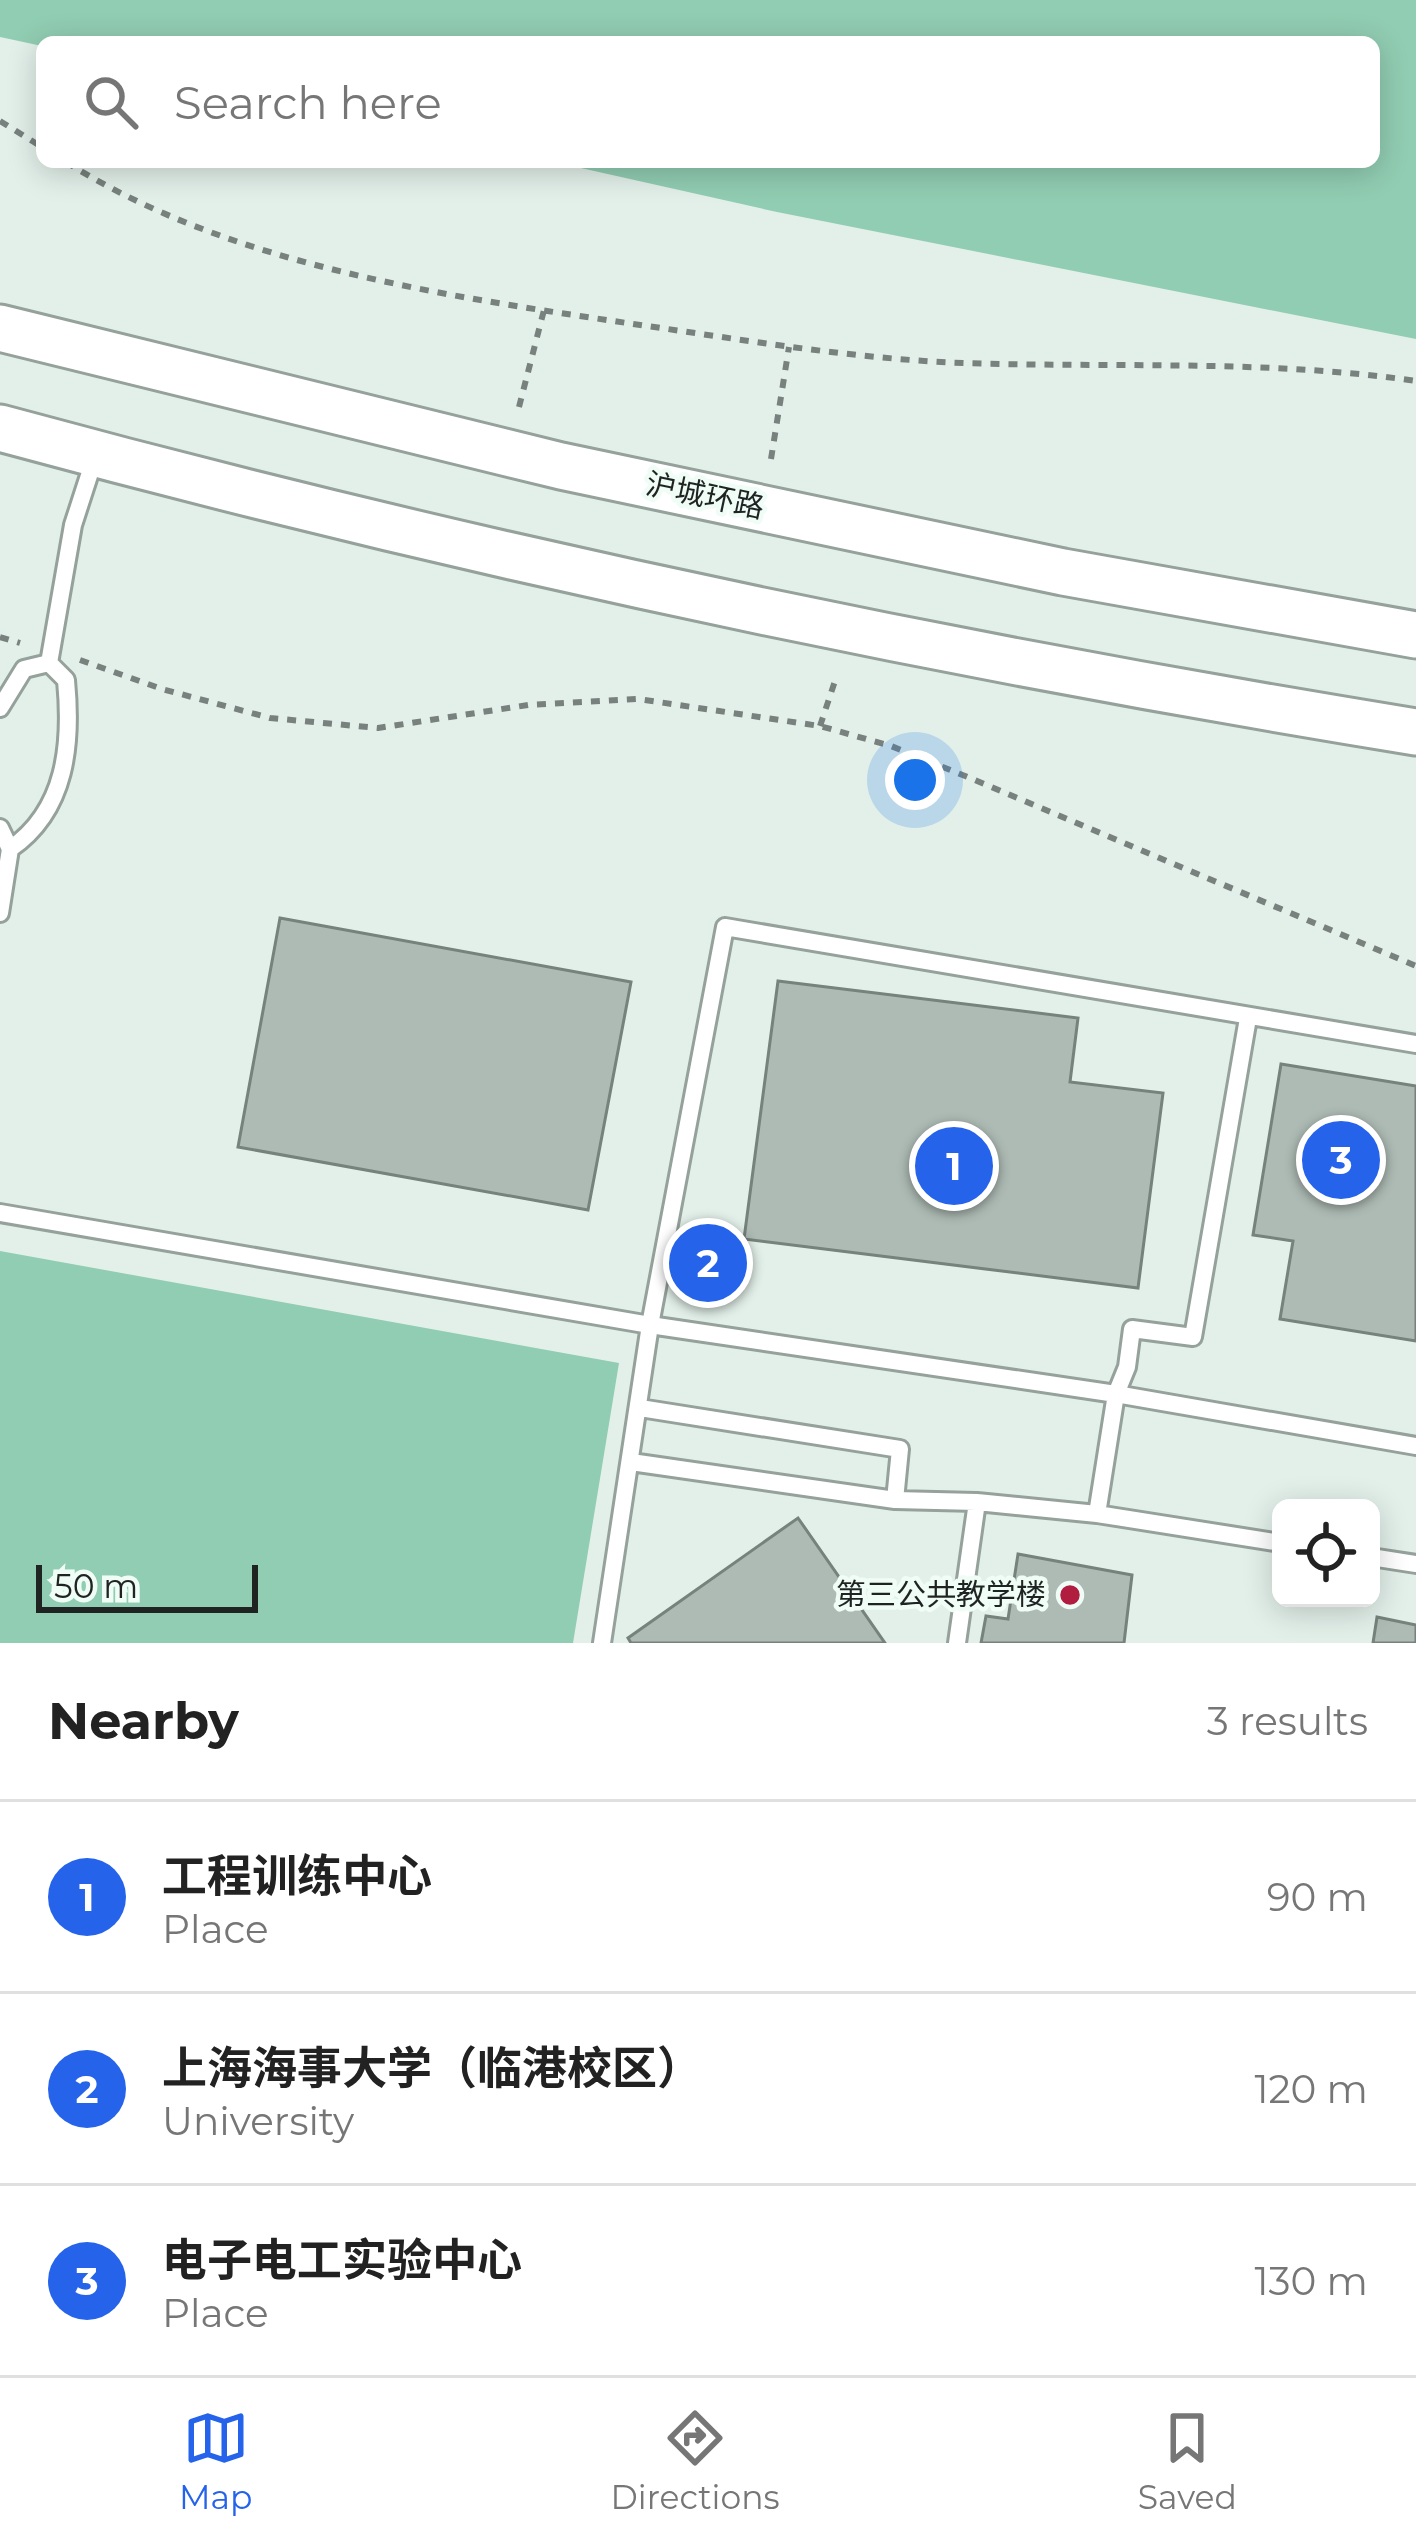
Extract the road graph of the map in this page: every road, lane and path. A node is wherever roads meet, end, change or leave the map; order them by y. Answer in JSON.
{"nodes":[{"id":1,"x":0,"y":121,"type":"edge"},
{"id":2,"x":36,"y":143,"type":"edge"},
{"id":3,"x":78,"y":168,"type":"edge"},
{"id":4,"x":544,"y":310,"type":"junction"},
{"id":5,"x":0,"y":328,"type":"edge"},
{"id":6,"x":789,"y":347,"type":"junction"},
{"id":7,"x":1416,"y":381,"type":"edge"},
{"id":8,"x":519,"y":407,"type":"dead end"},
{"id":9,"x":0,"y":428,"type":"edge"},
{"id":10,"x":96,"y":454,"type":"junction"},
{"id":11,"x":771,"y":459,"type":"dead end"},
{"id":12,"x":1416,"y":635,"type":"edge"},
{"id":13,"x":0,"y":637,"type":"edge"},
{"id":14,"x":20,"y":643,"type":"dead end"},
{"id":15,"x":80,"y":659,"type":"dead end"},
{"id":16,"x":49,"y":663,"type":"junction"},
{"id":17,"x":836,"y":678,"type":"dead end"},
{"id":18,"x":0,"y":708,"type":"edge"},
{"id":19,"x":820,"y":727,"type":"junction"},
{"id":20,"x":1416,"y":732,"type":"edge"},
{"id":21,"x":0,"y":827,"type":"edge"},
{"id":22,"x":10,"y":849,"type":"junction"},
{"id":23,"x":0,"y":913,"type":"edge"},
{"id":24,"x":1416,"y":966,"type":"edge"},
{"id":25,"x":1248,"y":1018,"type":"junction"},
{"id":26,"x":1416,"y":1044,"type":"edge"},
{"id":27,"x":0,"y":1213,"type":"edge"},
{"id":28,"x":650,"y":1325,"type":"junction"},
{"id":29,"x":1116,"y":1394,"type":"junction"},
{"id":30,"x":640,"y":1408,"type":"junction"},
{"id":31,"x":1416,"y":1446,"type":"edge"},
{"id":32,"x":631,"y":1462,"type":"junction"},
{"id":33,"x":895,"y":1500,"type":"junction"},
{"id":34,"x":977,"y":1502,"type":"junction"},
{"id":35,"x":1097,"y":1514,"type":"junction"},
{"id":36,"x":1272,"y":1542,"type":"edge"},
{"id":37,"x":1380,"y":1558,"type":"edge"},
{"id":38,"x":1416,"y":1564,"type":"edge"},
{"id":39,"x":602,"y":1643,"type":"edge"},
{"id":40,"x":957,"y":1643,"type":"edge"}],
"edges":[{"from":1,"to":2,"type":"path"},
{"from":3,"to":4,"type":"path"},
{"from":4,"to":6,"type":"path"},
{"from":4,"to":8,"type":"path"},
{"from":5,"to":12,"type":"main road","name":"沪城环路"},
{"from":6,"to":7,"type":"path"},
{"from":6,"to":11,"type":"path"},
{"from":9,"to":10,"type":"main road"},
{"from":10,"to":16,"type":"lane"},
{"from":10,"to":20,"type":"main road"},
{"from":13,"to":14,"type":"path"},
{"from":15,"to":19,"type":"path"},
{"from":16,"to":18,"type":"lane"},
{"from":16,"to":22,"type":"lane"},
{"from":17,"to":19,"type":"path"},
{"from":19,"to":24,"type":"path"},
{"from":21,"to":22,"type":"lane"},
{"from":22,"to":23,"type":"lane"},
{"from":25,"to":26,"type":"lane"},
{"from":25,"to":28,"type":"lane"},
{"from":25,"to":29,"type":"lane"},
{"from":27,"to":28,"type":"lane"},
{"from":28,"to":29,"type":"lane"},
{"from":28,"to":30,"type":"lane"},
{"from":29,"to":31,"type":"lane"},
{"from":29,"to":35,"type":"lane"},
{"from":30,"to":32,"type":"lane"},
{"from":30,"to":33,"type":"lane"},
{"from":32,"to":33,"type":"lane"},
{"from":32,"to":39,"type":"lane"},
{"from":33,"to":34,"type":"lane"},
{"from":34,"to":35,"type":"lane"},
{"from":34,"to":40,"type":"lane"},
{"from":35,"to":36,"type":"lane"},
{"from":37,"to":38,"type":"lane"}]}
